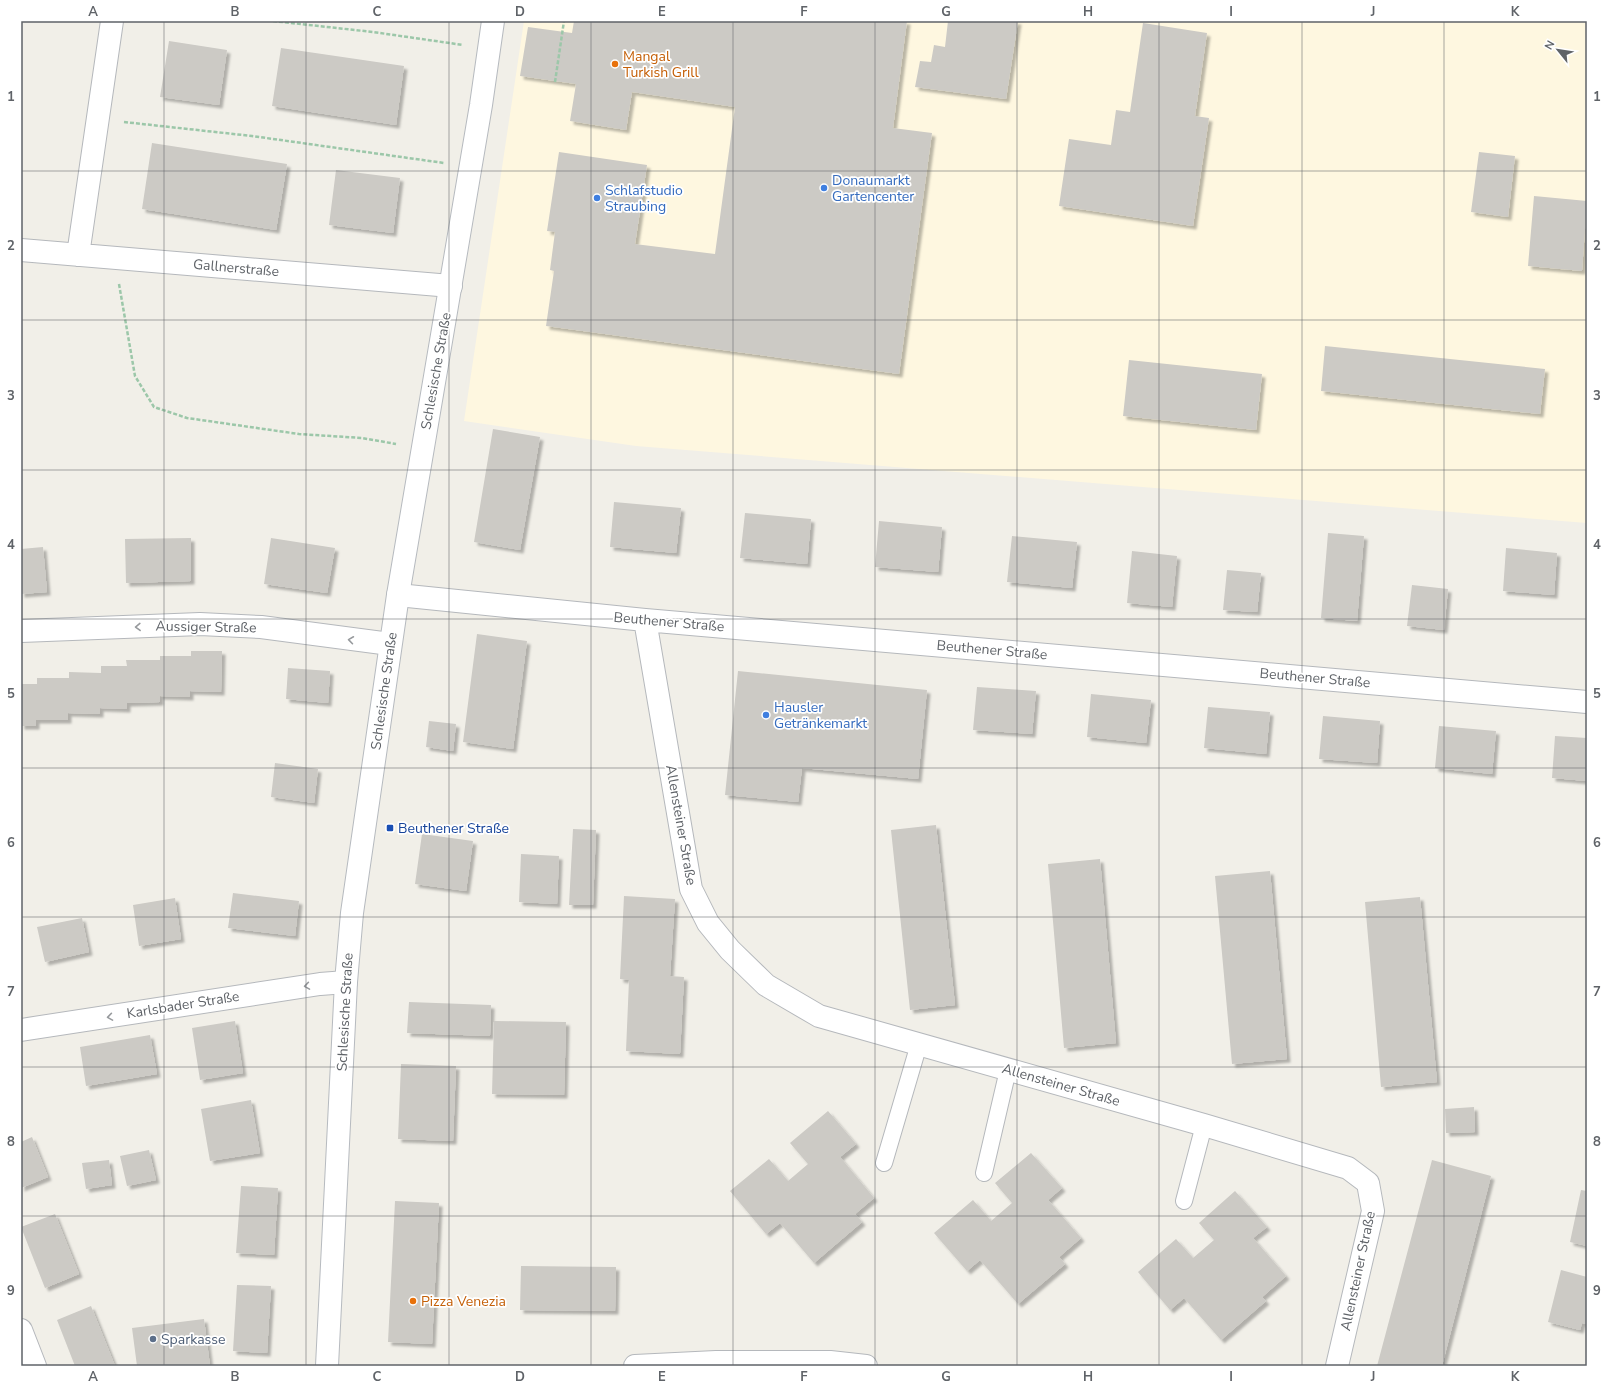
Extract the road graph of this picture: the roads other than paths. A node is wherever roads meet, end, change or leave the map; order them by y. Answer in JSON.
{"nodes":[{"id":1,"x":112,"y":21,"type":"edge"},
{"id":2,"x":492,"y":21,"type":"edge"},
{"id":3,"x":21,"y":250,"type":"edge"},
{"id":4,"x":78,"y":255,"type":"junction"},
{"id":5,"x":451,"y":286,"type":"junction"},
{"id":6,"x":398,"y":595,"type":"junction"},
{"id":7,"x":645,"y":620,"type":"junction"},
{"id":8,"x":21,"y":631,"type":"edge"},
{"id":9,"x":390,"y":644,"type":"junction"},
{"id":10,"x":1587,"y":702,"type":"edge"},
{"id":11,"x":346,"y":982,"type":"junction"},
{"id":12,"x":21,"y":1030,"type":"edge"},
{"id":13,"x":919,"y":1044,"type":"junction"},
{"id":14,"x":1008,"y":1070,"type":"junction"},
{"id":15,"x":1204,"y":1125,"type":"junction"},
{"id":16,"x":884,"y":1163,"type":"dead end"},
{"id":17,"x":984,"y":1173,"type":"dead end"},
{"id":18,"x":1184,"y":1201,"type":"dead end"},
{"id":19,"x":21,"y":1330,"type":"edge"},
{"id":20,"x":830,"y":1364,"type":"edge"},
{"id":21,"x":673,"y":1365,"type":"edge"},
{"id":22,"x":35,"y":1366,"type":"edge"},
{"id":23,"x":328,"y":1366,"type":"edge"},
{"id":24,"x":635,"y":1366,"type":"edge"},
{"id":25,"x":866,"y":1366,"type":"edge"},
{"id":26,"x":1337,"y":1366,"type":"edge"}],
"edges":[{"from":1,"to":4,"type":"street"},
{"from":2,"to":5,"type":"street","name":"Schlesische Straße"},
{"from":3,"to":4,"type":"street","name":"Gallnerstraße"},
{"from":4,"to":5,"type":"street","name":"Gallnerstraße"},
{"from":5,"to":6,"type":"street","name":"Schlesische Straße"},
{"from":6,"to":7,"type":"street","name":"Beuthener Straße"},
{"from":6,"to":9,"type":"street","name":"Schlesische Straße"},
{"from":7,"to":10,"type":"street","name":"Beuthener Straße"},
{"from":7,"to":13,"type":"street","name":"Allensteiner Straße"},
{"from":9,"to":8,"type":"street","name":"Aussiger Straße","one_way":true},
{"from":9,"to":11,"type":"street","name":"Schlesische Straße"},
{"from":11,"to":12,"type":"street","name":"Karlsbader Straße","one_way":true},
{"from":11,"to":23,"type":"street","name":"Schlesische Straße"},
{"from":13,"to":14,"type":"street","name":"Allensteiner Straße"},
{"from":13,"to":16,"type":"lane"},
{"from":14,"to":15,"type":"street","name":"Allensteiner Straße"},
{"from":14,"to":17,"type":"lane"},
{"from":15,"to":18,"type":"lane"},
{"from":15,"to":26,"type":"street","name":"Allensteiner Straße"},
{"from":19,"to":22,"type":"street"},
{"from":20,"to":21,"type":"street"},
{"from":20,"to":25,"type":"street"},
{"from":21,"to":24,"type":"street"}]}
